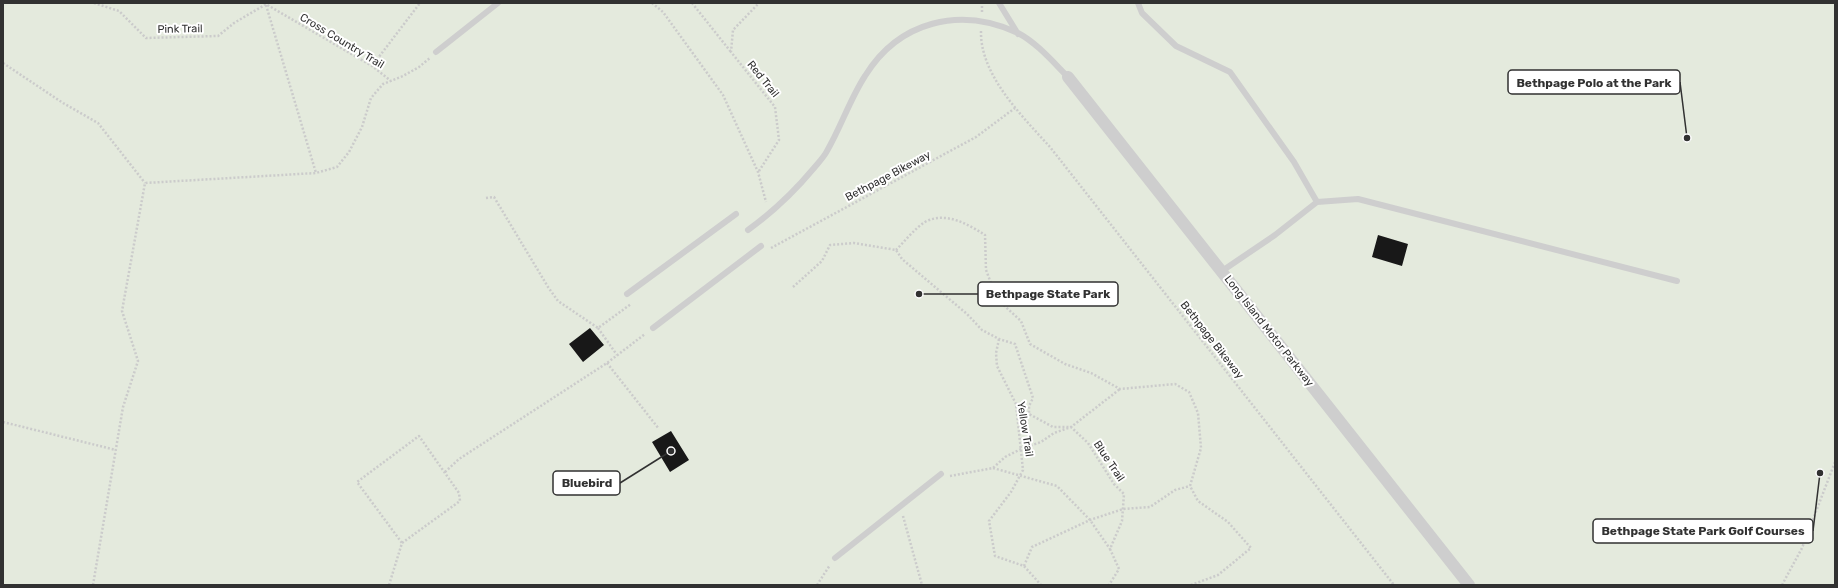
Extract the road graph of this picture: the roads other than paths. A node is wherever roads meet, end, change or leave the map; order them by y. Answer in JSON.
{"nodes":[{"id":1,"x":498,"y":3,"type":"edge"},
{"id":2,"x":999,"y":3,"type":"edge"},
{"id":3,"x":1134,"y":3,"type":"edge"},
{"id":4,"x":1138,"y":3,"type":"edge"},
{"id":5,"x":1142,"y":12,"type":"junction"},
{"id":6,"x":1018,"y":34,"type":"junction"},
{"id":7,"x":436,"y":52,"type":"road end"},
{"id":8,"x":1068,"y":77,"type":"joint"},
{"id":9,"x":1317,"y":202,"type":"junction"},
{"id":10,"x":736,"y":214,"type":"dead end"},
{"id":11,"x":748,"y":230,"type":"dead end"},
{"id":12,"x":763,"y":248,"type":"road end"},
{"id":13,"x":1222,"y":271,"type":"junction"},
{"id":14,"x":1677,"y":281,"type":"dead end"},
{"id":15,"x":627,"y":294,"type":"dead end"},
{"id":16,"x":654,"y":328,"type":"road end"},
{"id":17,"x":941,"y":474,"type":"dead end"},
{"id":18,"x":835,"y":558,"type":"road end"},
{"id":19,"x":1469,"y":585,"type":"edge"}],
"edges":[{"from":1,"to":7,"type":"lane"},
{"from":2,"to":6,"type":"lane"},
{"from":3,"to":5,"type":"lane"},
{"from":4,"to":5,"type":"lane"},
{"from":5,"to":9,"type":"lane"},
{"from":6,"to":8,"type":"lane"},
{"from":6,"to":11,"type":"lane"},
{"from":8,"to":13,"type":"street","name":"Long Island Motor Parkway"},
{"from":9,"to":13,"type":"lane"},
{"from":9,"to":14,"type":"lane"},
{"from":10,"to":15,"type":"lane"},
{"from":12,"to":16,"type":"lane"},
{"from":13,"to":19,"type":"street","name":"Long Island Motor Parkway"},
{"from":17,"to":18,"type":"lane"}]}
